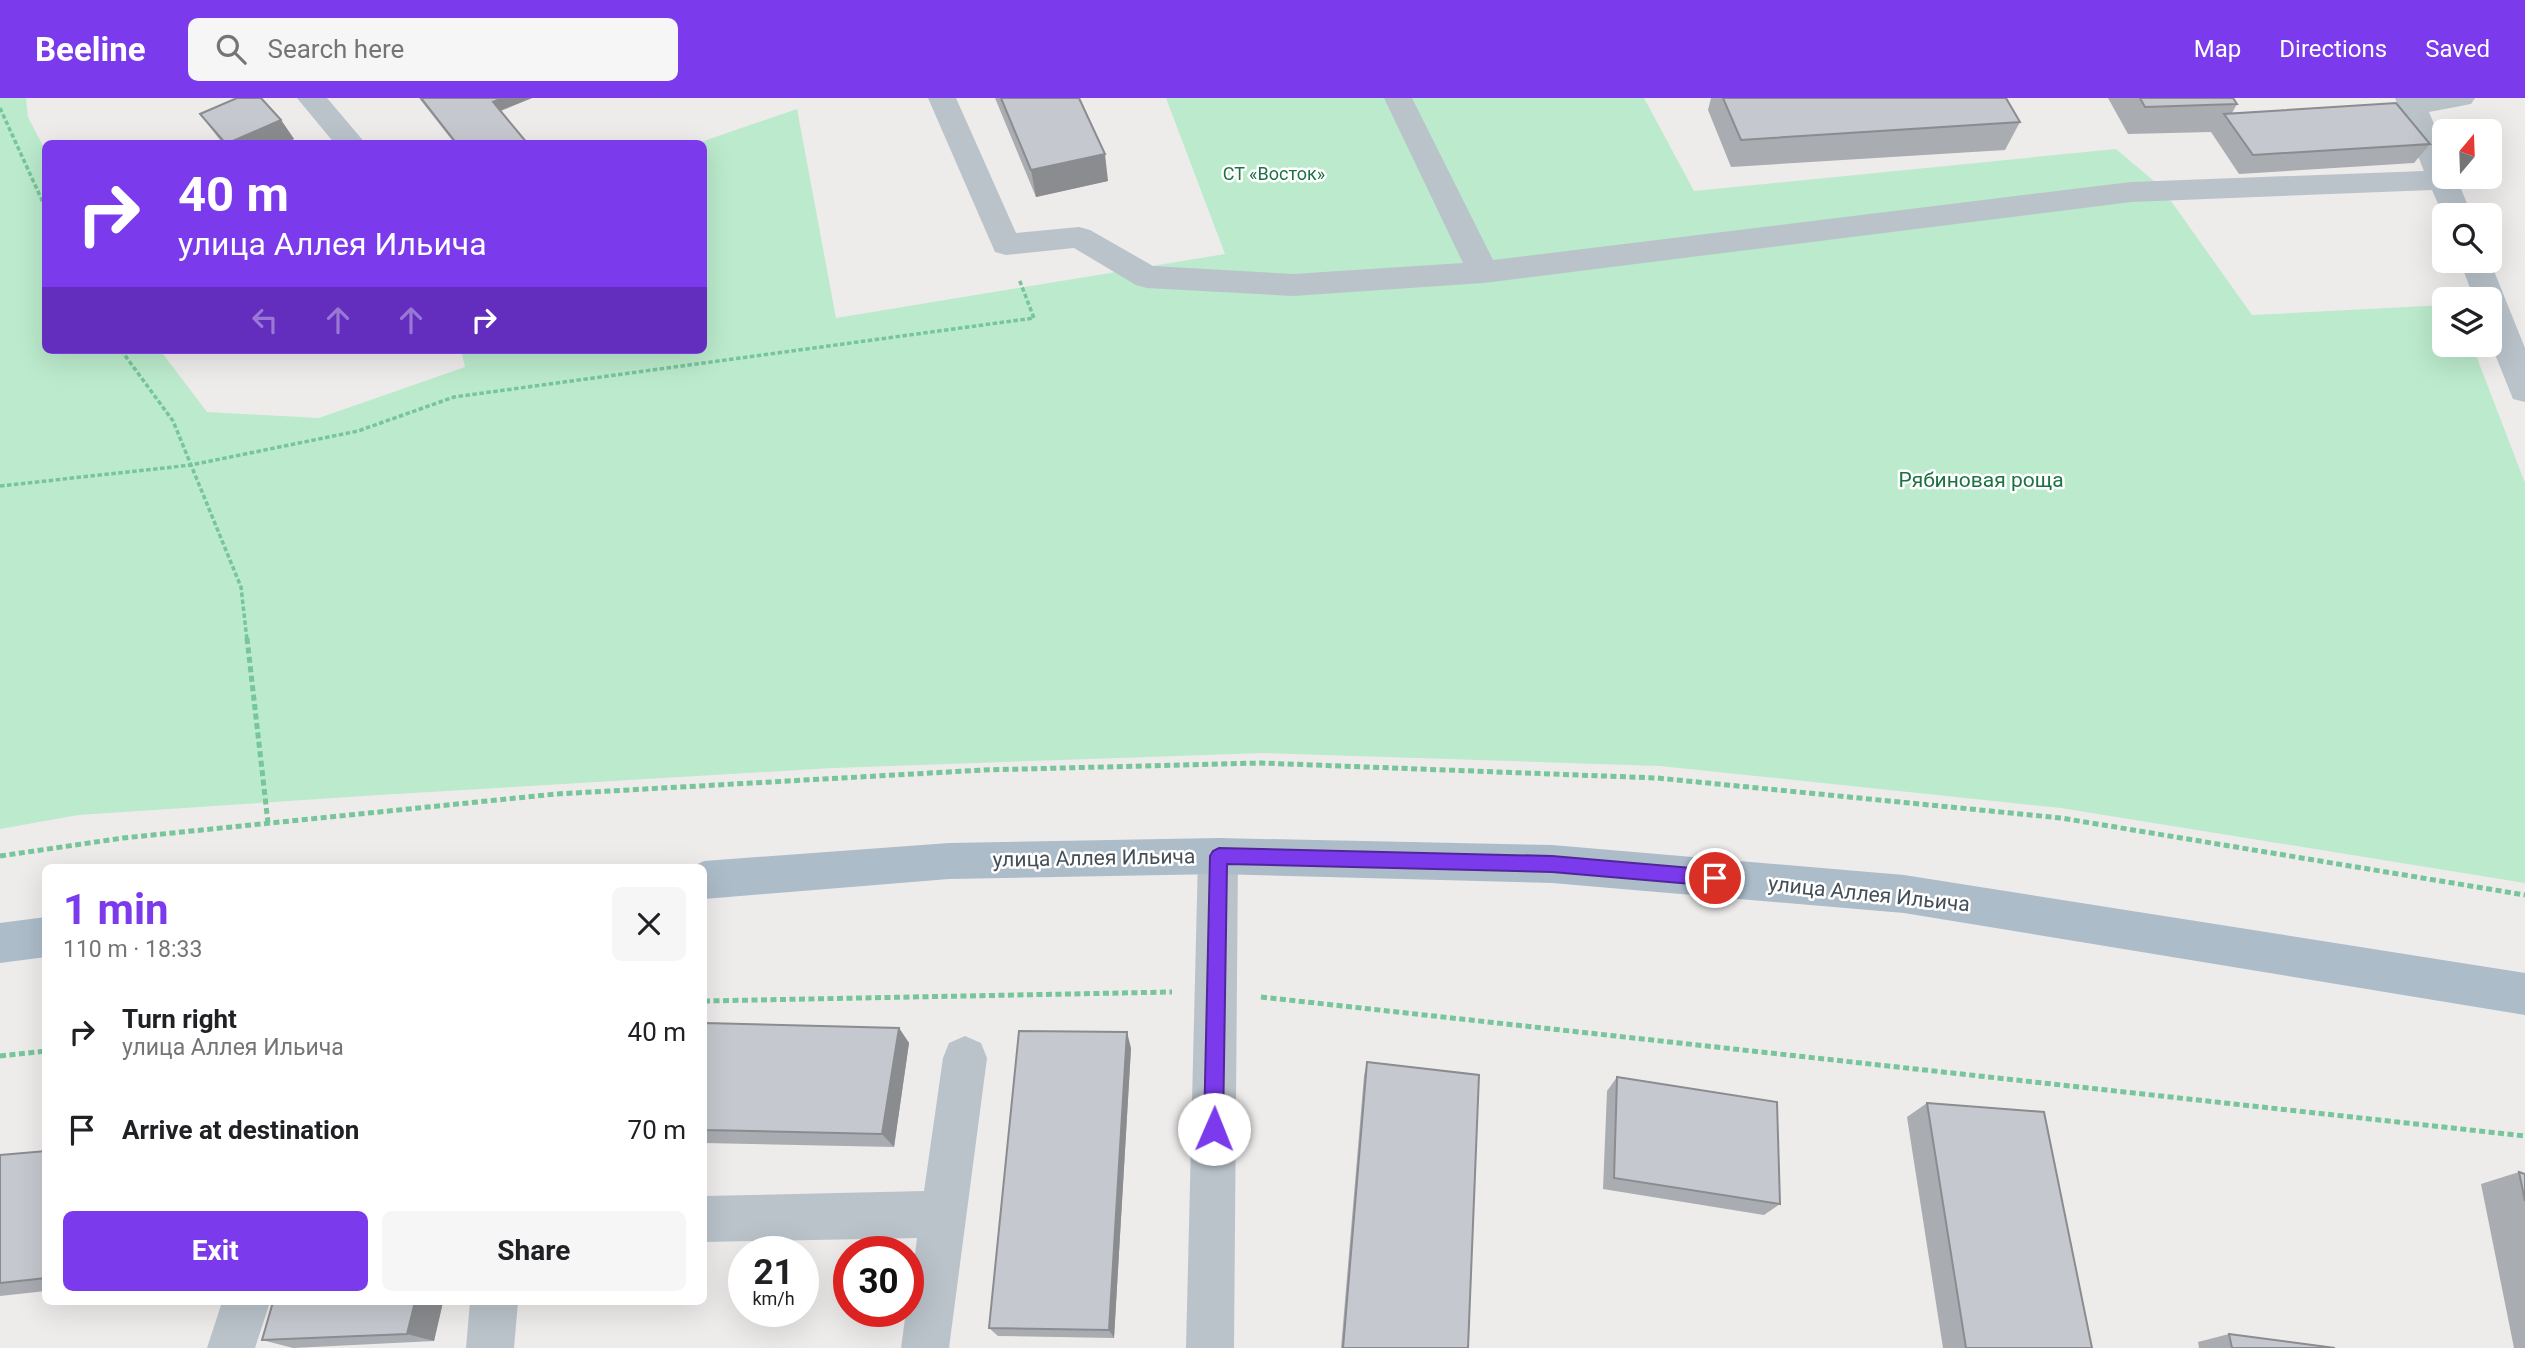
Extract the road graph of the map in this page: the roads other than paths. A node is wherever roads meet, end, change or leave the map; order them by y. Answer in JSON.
{"nodes":[{"id":1,"x":311,"y":98,"type":"edge"},
{"id":2,"x":943,"y":98,"type":"edge"},
{"id":3,"x":1398,"y":98,"type":"edge"},
{"id":4,"x":2461,"y":98,"type":"edge"},
{"id":5,"x":2414,"y":111,"type":"edge"},
{"id":6,"x":348,"y":140,"type":"edge"},
{"id":7,"x":2432,"y":154,"type":"edge"},
{"id":8,"x":2432,"y":180,"type":"edge"},
{"id":9,"x":1483,"y":272,"type":"junction"},
{"id":10,"x":2502,"y":331,"type":"edge"},
{"id":11,"x":2525,"y":390,"type":"edge"},
{"id":12,"x":1219,"y":856,"type":"junction"},
{"id":13,"x":707,"y":880,"type":"edge"},
{"id":14,"x":42,"y":938,"type":"edge"},
{"id":15,"x":0,"y":943,"type":"edge"},
{"id":16,"x":2525,"y":994,"type":"edge"},
{"id":17,"x":965,"y":1058,"type":"dead end"},
{"id":18,"x":942,"y":1214,"type":"junction"},
{"id":19,"x":707,"y":1219,"type":"edge"},
{"id":20,"x":245,"y":1305,"type":"edge"},
{"id":21,"x":494,"y":1305,"type":"edge"},
{"id":22,"x":231,"y":1348,"type":"edge"},
{"id":23,"x":490,"y":1348,"type":"edge"},
{"id":24,"x":925,"y":1348,"type":"edge"},
{"id":25,"x":1210,"y":1348,"type":"edge"}],
"edges":[{"from":1,"to":6,"type":"street"},
{"from":2,"to":9,"type":"street"},
{"from":3,"to":9,"type":"street"},
{"from":4,"to":5,"type":"street"},
{"from":5,"to":7,"type":"street"},
{"from":8,"to":9,"type":"street"},
{"from":10,"to":11,"type":"street"},
{"from":12,"to":13,"type":"main road","name":"улица Аллея Ильича"},
{"from":12,"to":16,"type":"main road","name":"улица Аллея Ильича"},
{"from":12,"to":25,"type":"street"},
{"from":14,"to":15,"type":"main road"},
{"from":17,"to":18,"type":"street"},
{"from":18,"to":19,"type":"street"},
{"from":18,"to":24,"type":"street"},
{"from":20,"to":22,"type":"street"},
{"from":21,"to":23,"type":"street"}]}
